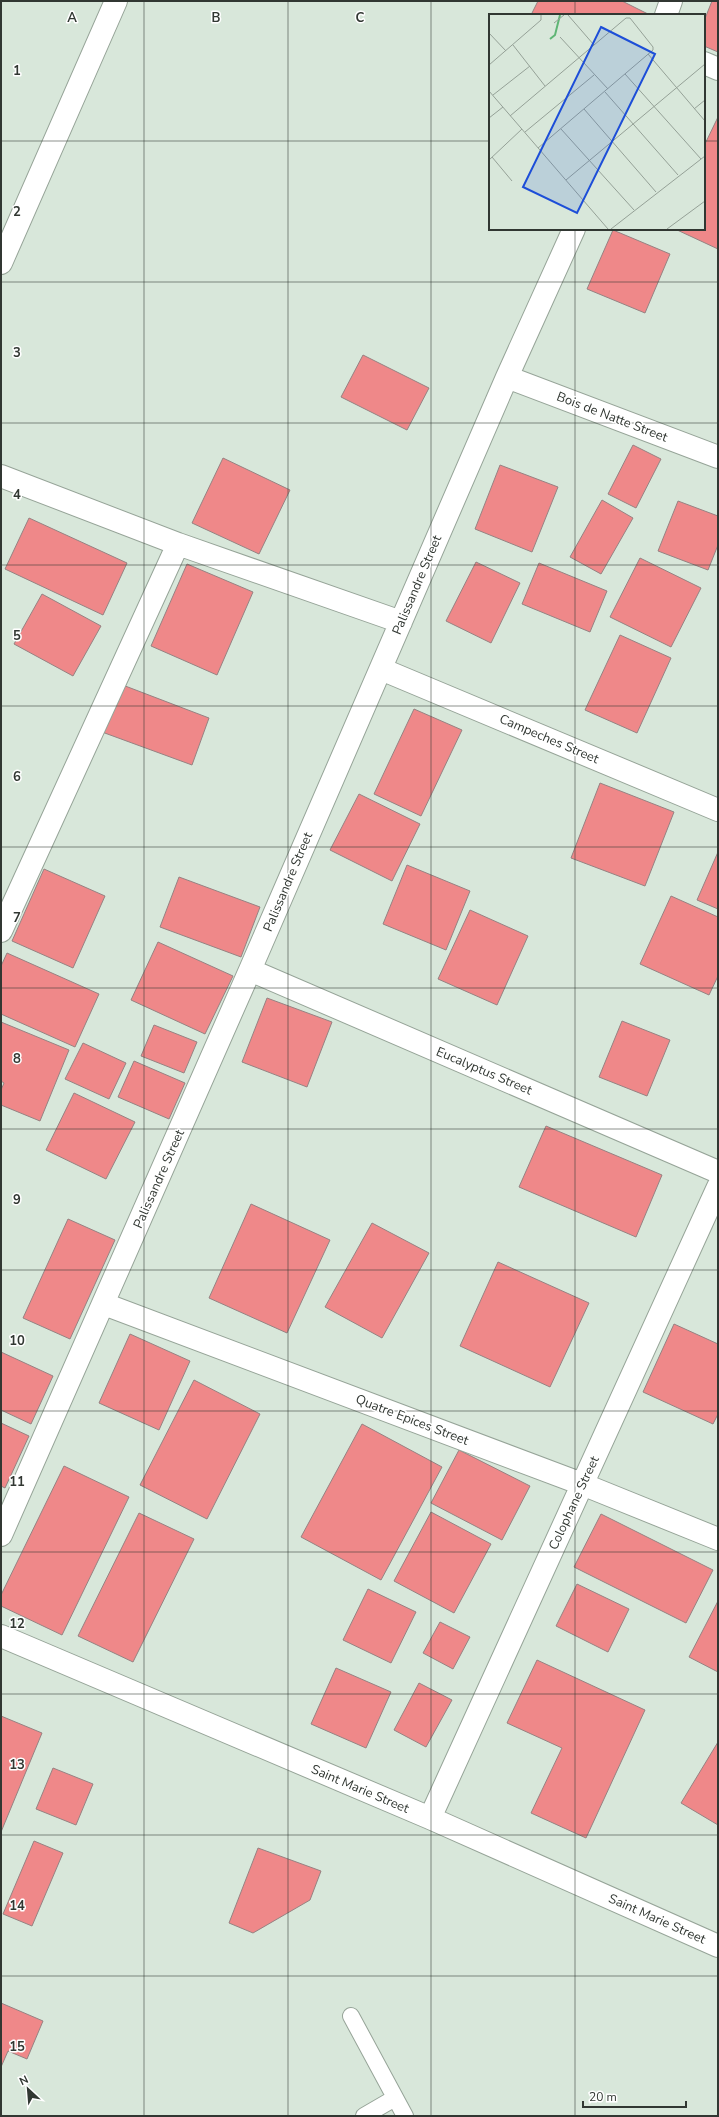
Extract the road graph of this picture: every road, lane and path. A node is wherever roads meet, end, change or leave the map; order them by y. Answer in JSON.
{"nodes":[{"id":1,"x":116,"y":1,"type":"edge"},
{"id":2,"x":671,"y":1,"type":"edge"},
{"id":3,"x":666,"y":14,"type":"edge"},
{"id":4,"x":705,"y":63,"type":"edge"},
{"id":5,"x":718,"y":69,"type":"edge"},
{"id":6,"x":10,"y":221,"type":"edge"},
{"id":7,"x":574,"y":230,"type":"edge"},
{"id":8,"x":1,"y":264,"type":"edge"},
{"id":9,"x":507,"y":377,"type":"junction"},
{"id":10,"x":718,"y":457,"type":"edge"},
{"id":11,"x":1,"y":476,"type":"edge"},
{"id":12,"x":178,"y":544,"type":"junction"},
{"id":13,"x":401,"y":622,"type":"junction"},
{"id":14,"x":381,"y":669,"type":"junction"},
{"id":15,"x":718,"y":810,"type":"edge"},
{"id":16,"x":1,"y":932,"type":"edge"},
{"id":17,"x":250,"y":970,"type":"junction"},
{"id":18,"x":718,"y":1172,"type":"edge"},
{"id":19,"x":718,"y":1187,"type":"edge"},
{"id":20,"x":104,"y":1304,"type":"junction"},
{"id":21,"x":582,"y":1484,"type":"junction"},
{"id":22,"x":1,"y":1535,"type":"edge"},
{"id":23,"x":718,"y":1539,"type":"edge"},
{"id":24,"x":1,"y":1636,"type":"edge"},
{"id":25,"x":430,"y":1818,"type":"junction"},
{"id":26,"x":718,"y":1946,"type":"edge"},
{"id":27,"x":351,"y":2016,"type":"dead end"},
{"id":28,"x":395,"y":2098,"type":"junction"},
{"id":29,"x":364,"y":2116,"type":"edge"},
{"id":30,"x":405,"y":2116,"type":"edge"}],
"edges":[{"from":1,"to":6,"type":"street"},
{"from":2,"to":3,"type":"street"},
{"from":4,"to":5,"type":"street"},
{"from":6,"to":8,"type":"street"},
{"from":7,"to":9,"type":"street","name":"Palissandre Street"},
{"from":9,"to":10,"type":"street","name":"Bois de Natte Street"},
{"from":9,"to":13,"type":"street","name":"Palissandre Street"},
{"from":11,"to":12,"type":"street"},
{"from":12,"to":13,"type":"street"},
{"from":12,"to":16,"type":"street"},
{"from":13,"to":14,"type":"street","name":"Palissandre Street"},
{"from":14,"to":15,"type":"street","name":"Campeches Street"},
{"from":14,"to":17,"type":"street","name":"Palissandre Street"},
{"from":17,"to":18,"type":"street","name":"Eucalyptus Street"},
{"from":17,"to":20,"type":"street","name":"Palissandre Street"},
{"from":19,"to":21,"type":"street","name":"Colophane Street"},
{"from":20,"to":21,"type":"street","name":"Quatre Epices Street"},
{"from":20,"to":22,"type":"street","name":"Palissandre Street"},
{"from":21,"to":23,"type":"street","name":"Quatre Epices Street"},
{"from":21,"to":25,"type":"street","name":"Colophane Street"},
{"from":24,"to":25,"type":"street","name":"Saint Marie Street"},
{"from":25,"to":26,"type":"street","name":"Saint Marie Street"},
{"from":27,"to":28,"type":"lane"},
{"from":28,"to":29,"type":"lane"},
{"from":28,"to":30,"type":"lane"}]}
